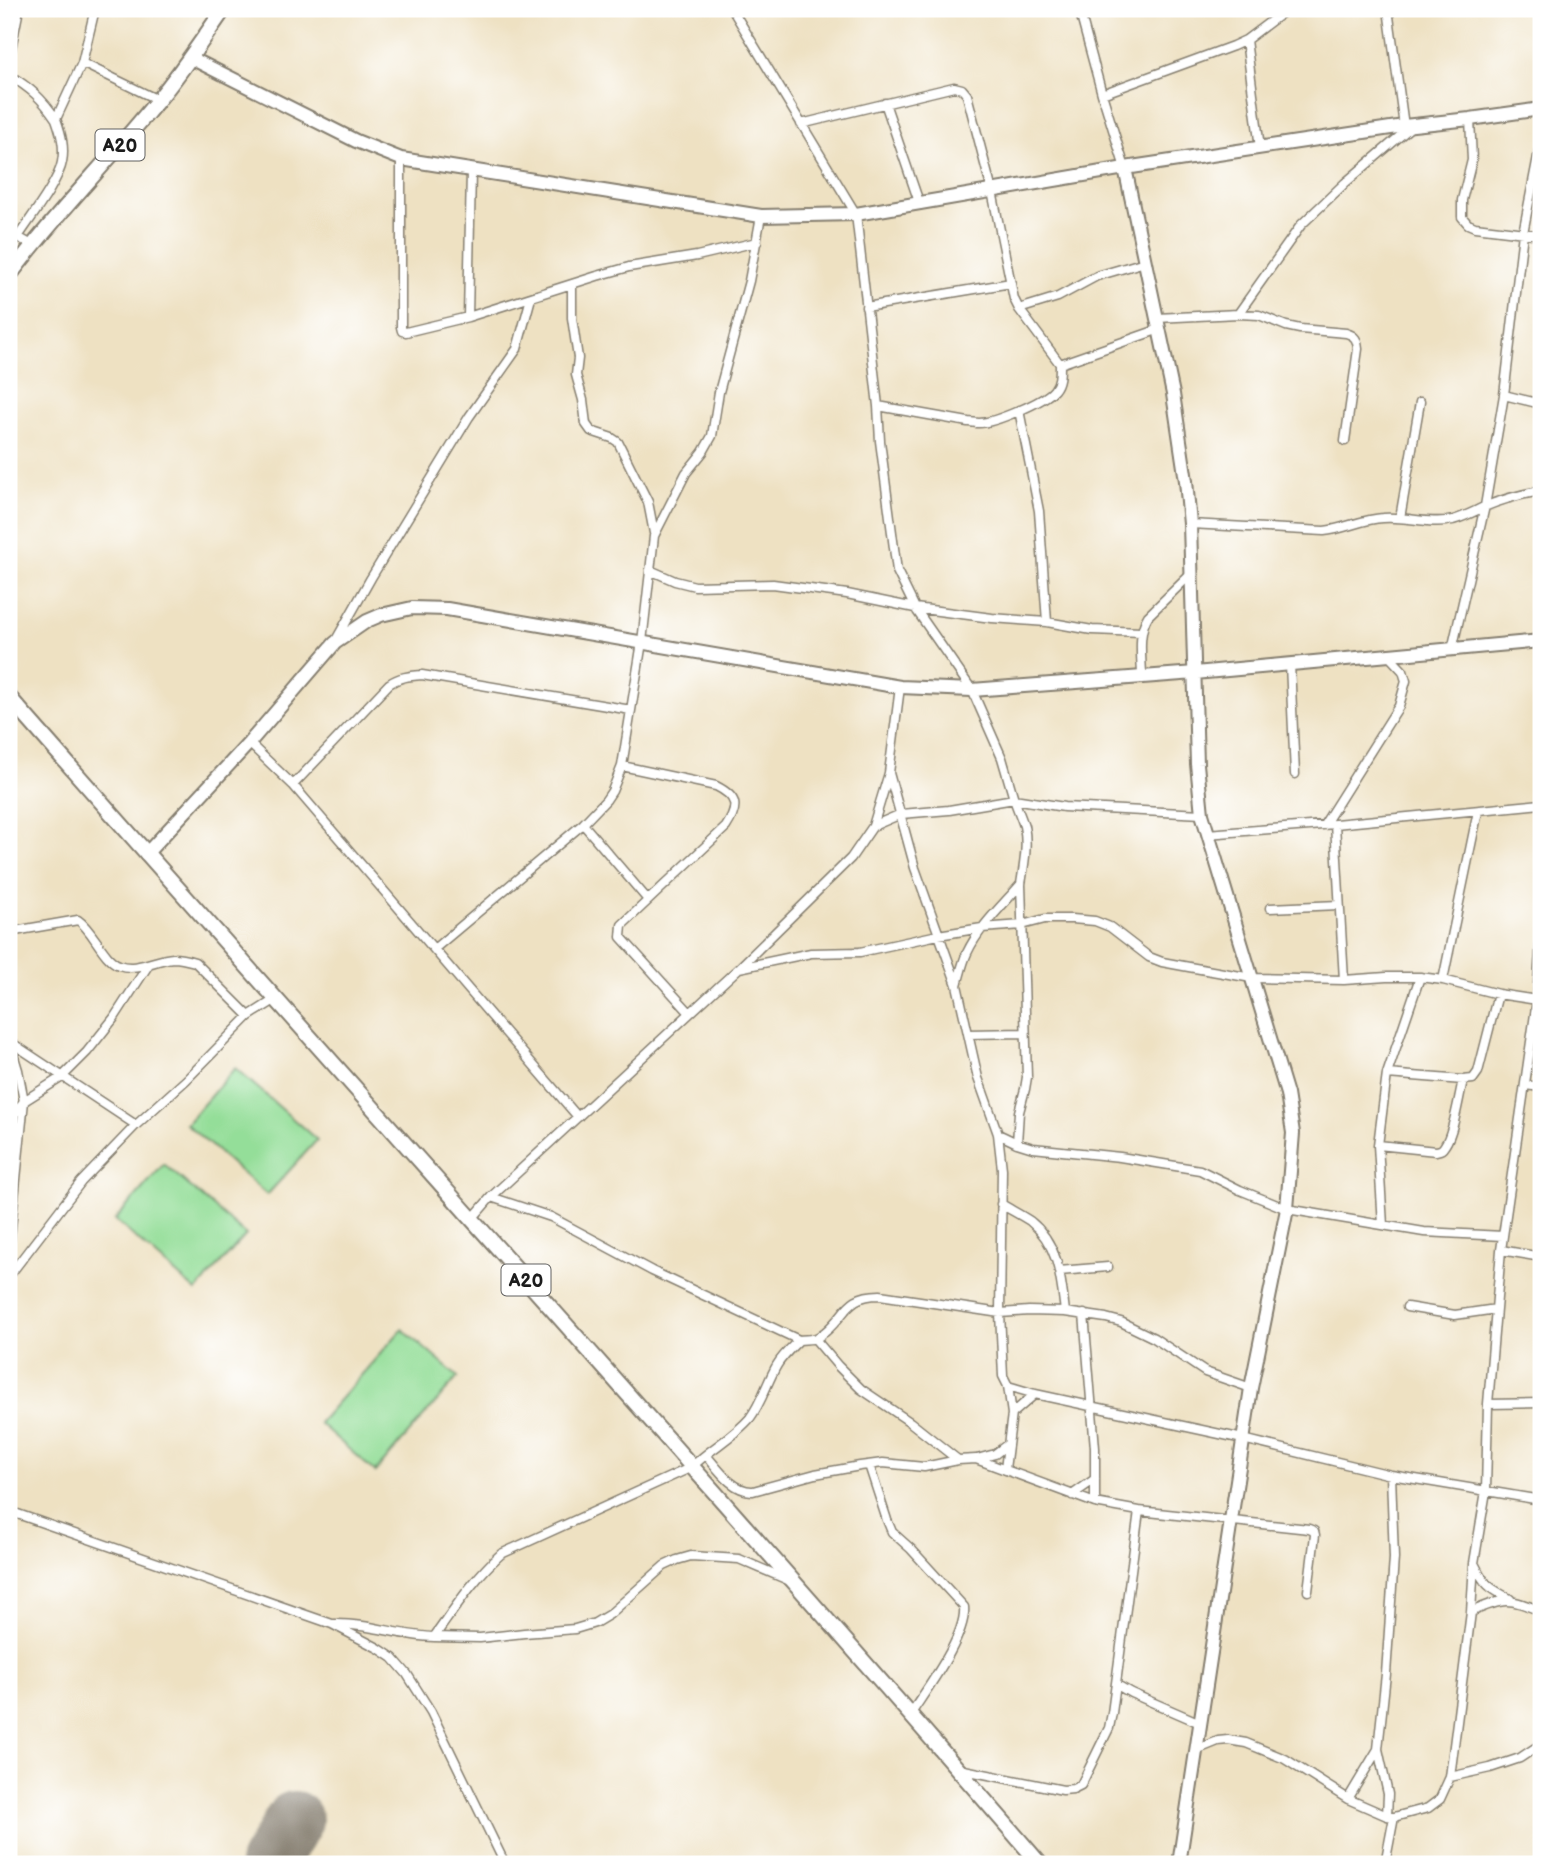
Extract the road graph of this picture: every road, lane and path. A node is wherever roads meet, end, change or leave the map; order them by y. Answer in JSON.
{"nodes":[{"id":1,"x":19,"y":9,"type":"edge"},
{"id":2,"x":95,"y":9,"type":"edge"},
{"id":3,"x":225,"y":9,"type":"edge"},
{"id":4,"x":732,"y":9,"type":"edge"},
{"id":5,"x":1079,"y":9,"type":"edge"},
{"id":6,"x":1287,"y":9,"type":"edge"},
{"id":7,"x":1388,"y":9,"type":"edge"},
{"id":8,"x":1246,"y":40,"type":"junction"},
{"id":9,"x":191,"y":58,"type":"junction"},
{"id":10,"x":9,"y":59,"type":"edge"},
{"id":11,"x":82,"y":63,"type":"junction"},
{"id":12,"x":9,"y":75,"type":"edge"},
{"id":13,"x":1102,"y":94,"type":"junction"},
{"id":14,"x":158,"y":100,"type":"junction"},
{"id":15,"x":886,"y":103,"type":"junction"},
{"id":16,"x":1541,"y":109,"type":"edge"},
{"id":17,"x":57,"y":119,"type":"junction"},
{"id":18,"x":1470,"y":119,"type":"junction"},
{"id":19,"x":801,"y":124,"type":"junction"},
{"id":20,"x":1409,"y":126,"type":"junction"},
{"id":21,"x":1541,"y":141,"type":"edge"},
{"id":22,"x":1260,"y":148,"type":"junction"},
{"id":23,"x":401,"y":159,"type":"junction"},
{"id":24,"x":1125,"y":168,"type":"junction"},
{"id":25,"x":471,"y":171,"type":"junction"},
{"id":26,"x":992,"y":191,"type":"junction"},
{"id":27,"x":920,"y":205,"type":"junction"},
{"id":28,"x":856,"y":215,"type":"junction"},
{"id":29,"x":761,"y":216,"type":"junction"},
{"id":30,"x":9,"y":232,"type":"edge"},
{"id":31,"x":1523,"y":233,"type":"junction"},
{"id":32,"x":1541,"y":235,"type":"edge"},
{"id":33,"x":18,"y":237,"type":"junction"},
{"id":34,"x":757,"y":242,"type":"junction"},
{"id":35,"x":32,"y":246,"type":"junction"},
{"id":36,"x":1145,"y":262,"type":"junction"},
{"id":37,"x":9,"y":276,"type":"edge"},
{"id":38,"x":1010,"y":283,"type":"junction"},
{"id":39,"x":572,"y":285,"type":"junction"},
{"id":40,"x":531,"y":298,"type":"junction"},
{"id":41,"x":866,"y":307,"type":"junction"},
{"id":42,"x":1019,"y":309,"type":"junction"},
{"id":43,"x":1238,"y":314,"type":"junction"},
{"id":44,"x":468,"y":317,"type":"junction"},
{"id":45,"x":1158,"y":324,"type":"junction"},
{"id":46,"x":1060,"y":364,"type":"junction"},
{"id":47,"x":1504,"y":395,"type":"junction"},
{"id":48,"x":1420,"y":402,"type":"dead end"},
{"id":49,"x":1541,"y":404,"type":"edge"},
{"id":50,"x":878,"y":406,"type":"junction"},
{"id":51,"x":1019,"y":410,"type":"junction"},
{"id":52,"x":1345,"y":441,"type":"dead end"},
{"id":53,"x":1541,"y":491,"type":"edge"},
{"id":54,"x":1485,"y":506,"type":"junction"},
{"id":55,"x":1400,"y":518,"type":"junction"},
{"id":56,"x":1191,"y":524,"type":"junction"},
{"id":57,"x":654,"y":536,"type":"junction"},
{"id":58,"x":650,"y":570,"type":"junction"},
{"id":59,"x":1192,"y":573,"type":"junction"},
{"id":60,"x":915,"y":608,"type":"junction"},
{"id":61,"x":1047,"y":622,"type":"junction"},
{"id":62,"x":1141,"y":632,"type":"junction"},
{"id":63,"x":1541,"y":641,"type":"edge"},
{"id":64,"x":642,"y":642,"type":"junction"},
{"id":65,"x":335,"y":643,"type":"junction"},
{"id":66,"x":1452,"y":650,"type":"junction"},
{"id":67,"x":1388,"y":655,"type":"junction"},
{"id":68,"x":1290,"y":664,"type":"junction"},
{"id":69,"x":1195,"y":673,"type":"junction"},
{"id":70,"x":1142,"y":678,"type":"junction"},
{"id":71,"x":900,"y":687,"type":"junction"},
{"id":72,"x":972,"y":690,"type":"junction"},
{"id":73,"x":9,"y":697,"type":"edge"},
{"id":74,"x":631,"y":710,"type":"junction"},
{"id":75,"x":248,"y":743,"type":"junction"},
{"id":76,"x":622,"y":766,"type":"junction"},
{"id":77,"x":889,"y":773,"type":"junction"},
{"id":78,"x":1295,"y":774,"type":"dead end"},
{"id":79,"x":293,"y":785,"type":"junction"},
{"id":80,"x":1014,"y":799,"type":"junction"},
{"id":81,"x":1541,"y":804,"type":"edge"},
{"id":82,"x":1478,"y":811,"type":"junction"},
{"id":83,"x":901,"y":814,"type":"junction"},
{"id":84,"x":1202,"y":814,"type":"junction"},
{"id":85,"x":583,"y":824,"type":"junction"},
{"id":86,"x":1335,"y":824,"type":"junction"},
{"id":87,"x":1324,"y":825,"type":"junction"},
{"id":88,"x":873,"y":826,"type":"junction"},
{"id":89,"x":1207,"y":834,"type":"junction"},
{"id":90,"x":146,"y":853,"type":"junction"},
{"id":91,"x":1021,"y":884,"type":"junction"},
{"id":92,"x":648,"y":900,"type":"junction"},
{"id":93,"x":1339,"y":905,"type":"junction"},
{"id":94,"x":1270,"y":908,"type":"dead end"},
{"id":95,"x":1022,"y":925,"type":"junction"},
{"id":96,"x":982,"y":928,"type":"junction"},
{"id":97,"x":9,"y":932,"type":"edge"},
{"id":98,"x":1541,"y":933,"type":"edge"},
{"id":99,"x":938,"y":935,"type":"junction"},
{"id":100,"x":434,"y":949,"type":"junction"},
{"id":101,"x":149,"y":964,"type":"junction"},
{"id":102,"x":739,"y":968,"type":"junction"},
{"id":103,"x":1420,"y":977,"type":"junction"},
{"id":104,"x":1252,"y":978,"type":"junction"},
{"id":105,"x":1344,"y":980,"type":"junction"},
{"id":106,"x":1443,"y":980,"type":"junction"},
{"id":107,"x":957,"y":985,"type":"junction"},
{"id":108,"x":1498,"y":993,"type":"junction"},
{"id":109,"x":276,"y":999,"type":"junction"},
{"id":110,"x":1537,"y":1000,"type":"junction"},
{"id":111,"x":690,"y":1013,"type":"junction"},
{"id":112,"x":249,"y":1016,"type":"junction"},
{"id":113,"x":1537,"y":1027,"type":"edge"},
{"id":114,"x":1025,"y":1033,"type":"junction"},
{"id":115,"x":968,"y":1034,"type":"junction"},
{"id":116,"x":9,"y":1041,"type":"edge"},
{"id":117,"x":1387,"y":1074,"type":"junction"},
{"id":118,"x":62,"y":1077,"type":"junction"},
{"id":119,"x":1463,"y":1080,"type":"junction"},
{"id":120,"x":1525,"y":1085,"type":"junction"},
{"id":121,"x":1541,"y":1087,"type":"edge"},
{"id":122,"x":24,"y":1101,"type":"junction"},
{"id":123,"x":578,"y":1116,"type":"junction"},
{"id":124,"x":9,"y":1120,"type":"edge"},
{"id":125,"x":136,"y":1125,"type":"junction"},
{"id":126,"x":998,"y":1134,"type":"junction"},
{"id":127,"x":1017,"y":1143,"type":"junction"},
{"id":128,"x":1378,"y":1145,"type":"junction"},
{"id":129,"x":491,"y":1197,"type":"junction"},
{"id":130,"x":1001,"y":1204,"type":"junction"},
{"id":131,"x":1287,"y":1209,"type":"junction"},
{"id":132,"x":472,"y":1219,"type":"junction"},
{"id":133,"x":1384,"y":1225,"type":"junction"},
{"id":134,"x":1503,"y":1236,"type":"junction"},
{"id":135,"x":9,"y":1248,"type":"edge"},
{"id":136,"x":1501,"y":1250,"type":"junction"},
{"id":137,"x":1541,"y":1257,"type":"edge"},
{"id":138,"x":1108,"y":1267,"type":"dead end"},
{"id":139,"x":1059,"y":1271,"type":"junction"},
{"id":140,"x":9,"y":1276,"type":"edge"},
{"id":141,"x":1406,"y":1307,"type":"dead end"},
{"id":142,"x":1496,"y":1310,"type":"junction"},
{"id":143,"x":1065,"y":1312,"type":"junction"},
{"id":144,"x":1000,"y":1313,"type":"junction"},
{"id":145,"x":1084,"y":1314,"type":"junction"},
{"id":146,"x":816,"y":1339,"type":"junction"},
{"id":147,"x":799,"y":1340,"type":"junction"},
{"id":148,"x":1008,"y":1386,"type":"junction"},
{"id":149,"x":1251,"y":1388,"type":"junction"},
{"id":150,"x":1035,"y":1394,"type":"junction"},
{"id":151,"x":1541,"y":1403,"type":"edge"},
{"id":152,"x":1488,"y":1404,"type":"junction"},
{"id":153,"x":1092,"y":1405,"type":"junction"},
{"id":154,"x":1012,"y":1414,"type":"junction"},
{"id":155,"x":1243,"y":1439,"type":"junction"},
{"id":156,"x":1008,"y":1444,"type":"junction"},
{"id":157,"x":706,"y":1455,"type":"junction"},
{"id":158,"x":958,"y":1460,"type":"junction"},
{"id":159,"x":976,"y":1460,"type":"junction"},
{"id":160,"x":869,"y":1465,"type":"junction"},
{"id":161,"x":692,"y":1468,"type":"junction"},
{"id":162,"x":1004,"y":1469,"type":"junction"},
{"id":163,"x":1391,"y":1475,"type":"junction"},
{"id":164,"x":1096,"y":1479,"type":"junction"},
{"id":165,"x":1486,"y":1490,"type":"junction"},
{"id":166,"x":1072,"y":1495,"type":"junction"},
{"id":167,"x":1541,"y":1500,"type":"edge"},
{"id":168,"x":1096,"y":1503,"type":"junction"},
{"id":169,"x":9,"y":1511,"type":"edge"},
{"id":170,"x":1139,"y":1511,"type":"junction"},
{"id":171,"x":1231,"y":1520,"type":"junction"},
{"id":172,"x":1474,"y":1563,"type":"junction"},
{"id":173,"x":794,"y":1582,"type":"junction"},
{"id":174,"x":1308,"y":1591,"type":"dead end"},
{"id":175,"x":1510,"y":1600,"type":"junction"},
{"id":176,"x":1541,"y":1611,"type":"edge"},
{"id":177,"x":1471,"y":1612,"type":"junction"},
{"id":178,"x":332,"y":1624,"type":"junction"},
{"id":179,"x":435,"y":1637,"type":"junction"},
{"id":180,"x":1117,"y":1685,"type":"junction"},
{"id":181,"x":910,"y":1716,"type":"junction"},
{"id":182,"x":1200,"y":1723,"type":"junction"},
{"id":183,"x":1541,"y":1744,"type":"edge"},
{"id":184,"x":1378,"y":1749,"type":"junction"},
{"id":185,"x":1196,"y":1750,"type":"junction"},
{"id":186,"x":958,"y":1769,"type":"junction"},
{"id":187,"x":1450,"y":1777,"type":"junction"},
{"id":188,"x":1348,"y":1799,"type":"junction"},
{"id":189,"x":1391,"y":1816,"type":"junction"},
{"id":190,"x":505,"y":1864,"type":"edge"},
{"id":191,"x":1040,"y":1864,"type":"edge"},
{"id":192,"x":1179,"y":1864,"type":"edge"},
{"id":193,"x":1385,"y":1864,"type":"edge"}],
"edges":[{"from":1,"to":10,"type":"street"},
{"from":2,"to":11,"type":"street"},
{"from":3,"to":9,"type":"main road","number":"A20"},
{"from":4,"to":19,"type":"street"},
{"from":5,"to":13,"type":"street"},
{"from":6,"to":8,"type":"street"},
{"from":7,"to":20,"type":"street"},
{"from":8,"to":13,"type":"street"},
{"from":8,"to":22,"type":"street"},
{"from":9,"to":14,"type":"main road","number":"A20"},
{"from":9,"to":23,"type":"street"},
{"from":11,"to":14,"type":"street"},
{"from":11,"to":17,"type":"street"},
{"from":12,"to":17,"type":"street"},
{"from":13,"to":24,"type":"street"},
{"from":14,"to":35,"type":"main road","number":"A20"},
{"from":15,"to":19,"type":"street"},
{"from":15,"to":26,"type":"street"},
{"from":15,"to":27,"type":"street"},
{"from":16,"to":18,"type":"street"},
{"from":17,"to":33,"type":"street"},
{"from":18,"to":20,"type":"street"},
{"from":18,"to":31,"type":"street"},
{"from":19,"to":28,"type":"street"},
{"from":20,"to":22,"type":"street"},
{"from":20,"to":43,"type":"street"},
{"from":21,"to":31,"type":"street"},
{"from":22,"to":24,"type":"street"},
{"from":23,"to":25,"type":"street"},
{"from":23,"to":44,"type":"street"},
{"from":24,"to":26,"type":"street"},
{"from":24,"to":36,"type":"street"},
{"from":25,"to":29,"type":"street"},
{"from":25,"to":44,"type":"street"},
{"from":26,"to":27,"type":"street"},
{"from":26,"to":38,"type":"street"},
{"from":27,"to":28,"type":"street"},
{"from":28,"to":29,"type":"street"},
{"from":28,"to":41,"type":"street"},
{"from":29,"to":34,"type":"street"},
{"from":30,"to":33,"type":"street"},
{"from":31,"to":32,"type":"street"},
{"from":31,"to":47,"type":"street"},
{"from":33,"to":35,"type":"street"},
{"from":34,"to":39,"type":"street"},
{"from":34,"to":57,"type":"street"},
{"from":35,"to":37,"type":"main road","number":"A20"},
{"from":36,"to":42,"type":"street"},
{"from":36,"to":45,"type":"street"},
{"from":38,"to":41,"type":"street"},
{"from":38,"to":42,"type":"street"},
{"from":39,"to":40,"type":"street"},
{"from":39,"to":57,"type":"street"},
{"from":40,"to":44,"type":"street"},
{"from":40,"to":65,"type":"street"},
{"from":41,"to":50,"type":"street"},
{"from":42,"to":46,"type":"street"},
{"from":43,"to":45,"type":"street"},
{"from":43,"to":52,"type":"street"},
{"from":45,"to":46,"type":"street"},
{"from":45,"to":56,"type":"street"},
{"from":46,"to":51,"type":"street"},
{"from":47,"to":49,"type":"street"},
{"from":47,"to":54,"type":"street"},
{"from":48,"to":55,"type":"street"},
{"from":50,"to":51,"type":"street"},
{"from":50,"to":60,"type":"street"},
{"from":51,"to":61,"type":"street"},
{"from":53,"to":54,"type":"street"},
{"from":54,"to":55,"type":"street"},
{"from":54,"to":66,"type":"street"},
{"from":55,"to":56,"type":"street"},
{"from":56,"to":59,"type":"street"},
{"from":57,"to":58,"type":"street"},
{"from":58,"to":60,"type":"street"},
{"from":58,"to":64,"type":"street"},
{"from":59,"to":62,"type":"street"},
{"from":59,"to":69,"type":"street"},
{"from":60,"to":61,"type":"street"},
{"from":60,"to":72,"type":"street"},
{"from":61,"to":62,"type":"street"},
{"from":62,"to":70,"type":"street"},
{"from":63,"to":66,"type":"street"},
{"from":64,"to":65,"type":"street"},
{"from":64,"to":71,"type":"street"},
{"from":64,"to":74,"type":"street"},
{"from":65,"to":75,"type":"street"},
{"from":66,"to":67,"type":"street"},
{"from":67,"to":68,"type":"street"},
{"from":67,"to":87,"type":"street"},
{"from":68,"to":69,"type":"street"},
{"from":68,"to":78,"type":"street"},
{"from":69,"to":70,"type":"street"},
{"from":69,"to":84,"type":"street"},
{"from":70,"to":72,"type":"street"},
{"from":71,"to":72,"type":"street"},
{"from":71,"to":77,"type":"street"},
{"from":72,"to":80,"type":"street"},
{"from":73,"to":90,"type":"main road","number":"A20"},
{"from":74,"to":76,"type":"street"},
{"from":74,"to":79,"type":"street"},
{"from":75,"to":79,"type":"street"},
{"from":75,"to":90,"type":"street"},
{"from":76,"to":85,"type":"street"},
{"from":76,"to":92,"type":"street"},
{"from":77,"to":83,"type":"street"},
{"from":77,"to":88,"type":"street"},
{"from":79,"to":100,"type":"street"},
{"from":80,"to":83,"type":"street"},
{"from":80,"to":84,"type":"street"},
{"from":80,"to":91,"type":"street"},
{"from":81,"to":82,"type":"street"},
{"from":82,"to":86,"type":"street"},
{"from":82,"to":106,"type":"street"},
{"from":83,"to":88,"type":"street"},
{"from":83,"to":99,"type":"street"},
{"from":84,"to":89,"type":"street"},
{"from":85,"to":92,"type":"street"},
{"from":85,"to":100,"type":"street"},
{"from":86,"to":87,"type":"street"},
{"from":86,"to":93,"type":"street"},
{"from":87,"to":89,"type":"street"},
{"from":88,"to":102,"type":"street"},
{"from":89,"to":104,"type":"street"},
{"from":90,"to":109,"type":"main road","number":"A20"},
{"from":91,"to":95,"type":"street"},
{"from":91,"to":96,"type":"street"},
{"from":92,"to":111,"type":"street"},
{"from":93,"to":94,"type":"street"},
{"from":93,"to":105,"type":"street"},
{"from":95,"to":96,"type":"street"},
{"from":95,"to":104,"type":"street"},
{"from":95,"to":114,"type":"street"},
{"from":96,"to":99,"type":"street"},
{"from":96,"to":107,"type":"street"},
{"from":97,"to":101,"type":"street"},
{"from":98,"to":110,"type":"street"},
{"from":99,"to":102,"type":"street"},
{"from":99,"to":107,"type":"street"},
{"from":100,"to":123,"type":"street"},
{"from":101,"to":112,"type":"street"},
{"from":101,"to":118,"type":"street"},
{"from":102,"to":111,"type":"street"},
{"from":103,"to":105,"type":"street"},
{"from":103,"to":106,"type":"street"},
{"from":103,"to":117,"type":"street"},
{"from":104,"to":105,"type":"street"},
{"from":104,"to":131,"type":"street"},
{"from":106,"to":108,"type":"street"},
{"from":107,"to":115,"type":"street"},
{"from":108,"to":110,"type":"street"},
{"from":108,"to":119,"type":"street"},
{"from":109,"to":112,"type":"street"},
{"from":109,"to":132,"type":"main road","number":"A20"},
{"from":110,"to":113,"type":"street"},
{"from":111,"to":123,"type":"street"},
{"from":112,"to":125,"type":"street"},
{"from":113,"to":120,"type":"street"},
{"from":114,"to":115,"type":"street"},
{"from":114,"to":127,"type":"street"},
{"from":115,"to":126,"type":"street"},
{"from":116,"to":118,"type":"street"},
{"from":116,"to":122,"type":"street"},
{"from":117,"to":119,"type":"street"},
{"from":117,"to":128,"type":"street"},
{"from":118,"to":122,"type":"street"},
{"from":118,"to":125,"type":"street"},
{"from":119,"to":128,"type":"street"},
{"from":120,"to":121,"type":"street"},
{"from":120,"to":134,"type":"street"},
{"from":122,"to":124,"type":"street"},
{"from":122,"to":135,"type":"street"},
{"from":123,"to":129,"type":"street"},
{"from":125,"to":140,"type":"street"},
{"from":126,"to":127,"type":"street"},
{"from":126,"to":130,"type":"street"},
{"from":127,"to":131,"type":"street"},
{"from":128,"to":133,"type":"street"},
{"from":129,"to":132,"type":"street"},
{"from":129,"to":147,"type":"street"},
{"from":130,"to":139,"type":"street"},
{"from":130,"to":144,"type":"street"},
{"from":131,"to":133,"type":"street"},
{"from":131,"to":149,"type":"street"},
{"from":132,"to":161,"type":"main road","number":"A20"},
{"from":133,"to":134,"type":"street"},
{"from":134,"to":136,"type":"street"},
{"from":136,"to":137,"type":"street"},
{"from":136,"to":142,"type":"street"},
{"from":138,"to":139,"type":"street"},
{"from":139,"to":143,"type":"street"},
{"from":141,"to":142,"type":"street"},
{"from":142,"to":152,"type":"street"},
{"from":143,"to":144,"type":"street"},
{"from":143,"to":145,"type":"street"},
{"from":144,"to":146,"type":"street"},
{"from":144,"to":148,"type":"street"},
{"from":145,"to":149,"type":"street"},
{"from":145,"to":153,"type":"street"},
{"from":146,"to":147,"type":"street"},
{"from":146,"to":158,"type":"street"},
{"from":147,"to":157,"type":"street"},
{"from":148,"to":150,"type":"street"},
{"from":148,"to":154,"type":"street"},
{"from":149,"to":155,"type":"street"},
{"from":150,"to":153,"type":"street"},
{"from":150,"to":154,"type":"street"},
{"from":151,"to":152,"type":"street"},
{"from":152,"to":165,"type":"street"},
{"from":153,"to":155,"type":"street"},
{"from":153,"to":164,"type":"street"},
{"from":154,"to":156,"type":"street"},
{"from":155,"to":163,"type":"street"},
{"from":155,"to":171,"type":"street"},
{"from":156,"to":159,"type":"street"},
{"from":156,"to":162,"type":"street"},
{"from":157,"to":160,"type":"street"},
{"from":157,"to":161,"type":"street"},
{"from":158,"to":159,"type":"street"},
{"from":158,"to":160,"type":"street"},
{"from":159,"to":162,"type":"street"},
{"from":160,"to":181,"type":"street"},
{"from":161,"to":173,"type":"main road","number":"A20"},
{"from":161,"to":179,"type":"street"},
{"from":162,"to":166,"type":"street"},
{"from":163,"to":165,"type":"street"},
{"from":163,"to":184,"type":"street"},
{"from":164,"to":166,"type":"street"},
{"from":164,"to":168,"type":"street"},
{"from":165,"to":167,"type":"street"},
{"from":165,"to":172,"type":"street"},
{"from":166,"to":168,"type":"street"},
{"from":168,"to":170,"type":"street"},
{"from":169,"to":178,"type":"street"},
{"from":170,"to":171,"type":"street"},
{"from":170,"to":180,"type":"street"},
{"from":171,"to":174,"type":"street"},
{"from":171,"to":182,"type":"street"},
{"from":172,"to":175,"type":"street"},
{"from":172,"to":177,"type":"street"},
{"from":173,"to":179,"type":"street"},
{"from":173,"to":181,"type":"main road","number":"A20"},
{"from":175,"to":176,"type":"street"},
{"from":175,"to":177,"type":"street"},
{"from":177,"to":187,"type":"street"},
{"from":178,"to":179,"type":"street"},
{"from":178,"to":190,"type":"street"},
{"from":180,"to":182,"type":"street"},
{"from":180,"to":186,"type":"street"},
{"from":181,"to":186,"type":"main road","number":"A20"},
{"from":182,"to":185,"type":"street"},
{"from":183,"to":187,"type":"street"},
{"from":184,"to":188,"type":"street"},
{"from":184,"to":189,"type":"street"},
{"from":185,"to":188,"type":"street"},
{"from":185,"to":192,"type":"street"},
{"from":186,"to":191,"type":"main road","number":"A20"},
{"from":187,"to":189,"type":"street"},
{"from":188,"to":189,"type":"street"},
{"from":189,"to":193,"type":"street"}]}
